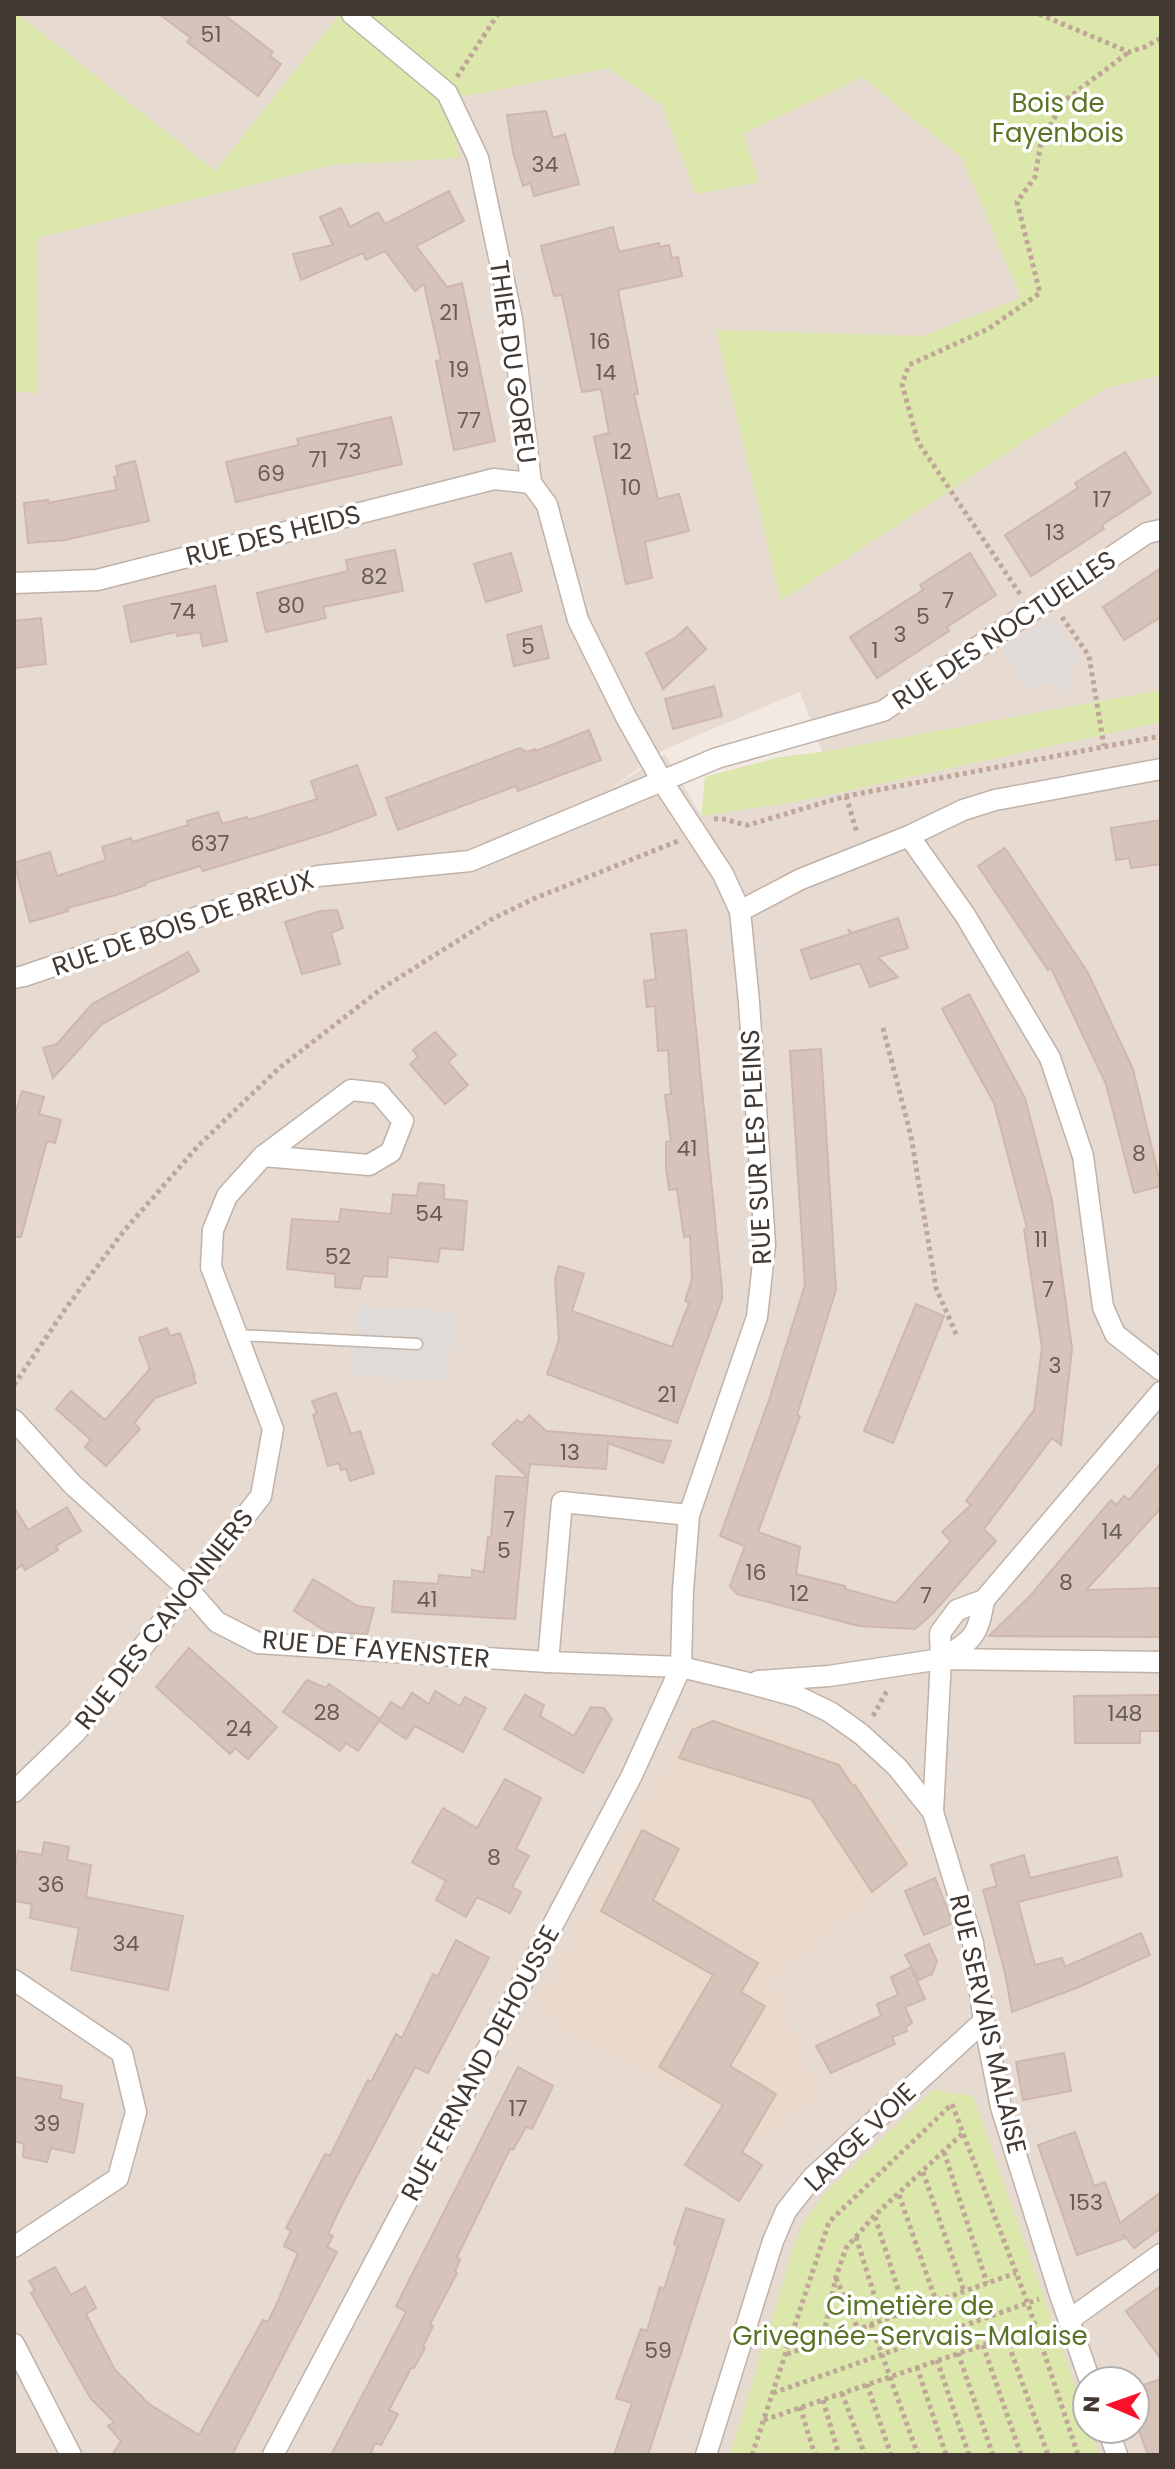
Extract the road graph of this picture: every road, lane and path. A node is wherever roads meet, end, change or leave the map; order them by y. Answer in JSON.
{"nodes":[{"id":1,"x":352,"y":14,"type":"edge"},
{"id":2,"x":498,"y":14,"type":"edge"},
{"id":3,"x":1039,"y":14,"type":"edge"},
{"id":4,"x":1161,"y":38,"type":"edge"},
{"id":5,"x":1129,"y":52,"type":"junction"},
{"id":6,"x":447,"y":93,"type":"junction"},
{"id":7,"x":531,"y":483,"type":"junction"},
{"id":8,"x":1161,"y":530,"type":"edge"},
{"id":9,"x":14,"y":583,"type":"edge"},
{"id":10,"x":1050,"y":600,"type":"junction"},
{"id":11,"x":1032,"y":612,"type":"junction"},
{"id":12,"x":1161,"y":736,"type":"edge"},
{"id":13,"x":1104,"y":746,"type":"junction"},
{"id":14,"x":1161,"y":769,"type":"edge"},
{"id":15,"x":662,"y":781,"type":"junction"},
{"id":16,"x":846,"y":796,"type":"junction"},
{"id":17,"x":748,"y":825,"type":"dead end"},
{"id":18,"x":909,"y":836,"type":"junction"},
{"id":19,"x":671,"y":843,"type":"dead end"},
{"id":20,"x":863,"y":855,"type":"junction"},
{"id":21,"x":740,"y":911,"type":"junction"},
{"id":22,"x":19,"y":977,"type":"edge"},
{"id":23,"x":14,"y":998,"type":"edge"},
{"id":24,"x":883,"y":1028,"type":"dead end"},
{"id":25,"x":263,"y":1156,"type":"junction"},
{"id":26,"x":237,"y":1335,"type":"junction"},
{"id":27,"x":957,"y":1336,"type":"dead end"},
{"id":28,"x":417,"y":1344,"type":"dead end"},
{"id":29,"x":1161,"y":1370,"type":"edge"},
{"id":30,"x":14,"y":1385,"type":"edge"},
{"id":31,"x":1161,"y":1392,"type":"edge"},
{"id":32,"x":14,"y":1420,"type":"edge"},
{"id":33,"x":689,"y":1515,"type":"junction"},
{"id":34,"x":189,"y":1590,"type":"junction"},
{"id":35,"x":941,"y":1659,"type":"junction"},
{"id":36,"x":548,"y":1662,"type":"junction"},
{"id":37,"x":1161,"y":1662,"type":"edge"},
{"id":38,"x":892,"y":1666,"type":"junction"},
{"id":39,"x":681,"y":1667,"type":"junction"},
{"id":40,"x":744,"y":1682,"type":"junction"},
{"id":41,"x":861,"y":1734,"type":"junction"},
{"id":42,"x":14,"y":1792,"type":"edge"},
{"id":43,"x":933,"y":1812,"type":"junction"},
{"id":44,"x":14,"y":1980,"type":"edge"},
{"id":45,"x":984,"y":2021,"type":"junction"},
{"id":46,"x":963,"y":2133,"type":"junction"},
{"id":47,"x":944,"y":2152,"type":"junction"},
{"id":48,"x":923,"y":2172,"type":"junction"},
{"id":49,"x":899,"y":2195,"type":"junction"},
{"id":50,"x":874,"y":2216,"type":"junction"},
{"id":51,"x":856,"y":2236,"type":"junction"},
{"id":52,"x":14,"y":2247,"type":"edge"},
{"id":53,"x":1161,"y":2254,"type":"edge"},
{"id":54,"x":1016,"y":2273,"type":"junction"},
{"id":55,"x":836,"y":2277,"type":"junction"},
{"id":56,"x":987,"y":2283,"type":"junction"},
{"id":57,"x":964,"y":2291,"type":"junction"},
{"id":58,"x":1059,"y":2292,"type":"junction"},
{"id":59,"x":936,"y":2301,"type":"junction"},
{"id":60,"x":1028,"y":2304,"type":"junction"},
{"id":61,"x":905,"y":2311,"type":"junction"},
{"id":62,"x":882,"y":2320,"type":"junction"},
{"id":63,"x":1069,"y":2320,"type":"junction"},
{"id":64,"x":871,"y":2324,"type":"junction"},
{"id":65,"x":1036,"y":2327,"type":"junction"},
{"id":66,"x":858,"y":2329,"type":"junction"},
{"id":67,"x":1006,"y":2337,"type":"junction"},
{"id":68,"x":822,"y":2342,"type":"junction"},
{"id":69,"x":14,"y":2344,"type":"edge"},
{"id":70,"x":983,"y":2345,"type":"junction"},
{"id":71,"x":958,"y":2353,"type":"junction"},
{"id":72,"x":786,"y":2354,"type":"junction"},
{"id":73,"x":882,"y":2355,"type":"junction"},
{"id":74,"x":937,"y":2360,"type":"junction"},
{"id":75,"x":1084,"y":2365,"type":"edge"},
{"id":76,"x":917,"y":2367,"type":"junction"},
{"id":77,"x":890,"y":2377,"type":"junction"},
{"id":78,"x":867,"y":2384,"type":"junction"},
{"id":79,"x":773,"y":2393,"type":"junction"},
{"id":80,"x":842,"y":2393,"type":"junction"},
{"id":81,"x":823,"y":2400,"type":"junction"},
{"id":82,"x":800,"y":2407,"type":"junction"},
{"id":83,"x":764,"y":2420,"type":"junction"},
{"id":84,"x":71,"y":2455,"type":"edge"},
{"id":85,"x":273,"y":2455,"type":"edge"},
{"id":86,"x":706,"y":2455,"type":"edge"},
{"id":87,"x":752,"y":2455,"type":"edge"},
{"id":88,"x":815,"y":2455,"type":"edge"},
{"id":89,"x":839,"y":2455,"type":"edge"},
{"id":90,"x":865,"y":2455,"type":"edge"},
{"id":91,"x":891,"y":2455,"type":"edge"},
{"id":92,"x":918,"y":2455,"type":"edge"},
{"id":93,"x":946,"y":2455,"type":"edge"},
{"id":94,"x":969,"y":2455,"type":"edge"},
{"id":95,"x":993,"y":2455,"type":"edge"},
{"id":96,"x":1021,"y":2455,"type":"edge"},
{"id":97,"x":1048,"y":2455,"type":"edge"},
{"id":98,"x":1078,"y":2455,"type":"edge"}],
"edges":[{"from":1,"to":6,"type":"street","name":"THIER DU GOREU"},
{"from":2,"to":6,"type":"path"},
{"from":3,"to":5,"type":"path"},
{"from":4,"to":5,"type":"path"},
{"from":5,"to":11,"type":"path"},
{"from":6,"to":7,"type":"street","name":"THIER DU GOREU"},
{"from":7,"to":9,"type":"street","name":"RUE DES HEIDS"},
{"from":7,"to":15,"type":"street","name":"THIER DU GOREU"},
{"from":8,"to":10,"type":"street","name":"RUE DES NOCTUELLES"},
{"from":10,"to":11,"type":"street","name":"RUE DES NOCTUELLES"},
{"from":10,"to":13,"type":"path"},
{"from":11,"to":15,"type":"street","name":"RUE DES NOCTUELLES"},
{"from":12,"to":13,"type":"path"},
{"from":13,"to":16,"type":"path"},
{"from":14,"to":18,"type":"street"},
{"from":15,"to":21,"type":"street"},
{"from":15,"to":22,"type":"street","name":"RUE DE BOIS DE BREUX"},
{"from":16,"to":17,"type":"path"},
{"from":16,"to":20,"type":"path"},
{"from":18,"to":20,"type":"street"},
{"from":18,"to":29,"type":"street"},
{"from":19,"to":30,"type":"path"},
{"from":20,"to":21,"type":"street"},
{"from":21,"to":33,"type":"street","name":"RUE SUR LES PLEINS"},
{"from":22,"to":23,"type":"street","name":"RUE DE BOIS DE BREUX"},
{"from":24,"to":27,"type":"path"},
{"from":25,"to":25,"type":"street","name":"RUE DES CANONNIERS"},
{"from":25,"to":26,"type":"street","name":"RUE DES CANONNIERS"},
{"from":26,"to":28,"type":"lane"},
{"from":26,"to":34,"type":"street","name":"RUE DES CANONNIERS"},
{"from":31,"to":35,"type":"street","name":"RUE SERVAIS MALAISE"},
{"from":32,"to":34,"type":"street","name":"RUE DE FAYENSTER"},
{"from":33,"to":36,"type":"street"},
{"from":33,"to":39,"type":"street","name":"RUE SUR LES PLEINS"},
{"from":34,"to":36,"type":"street","name":"RUE DE FAYENSTER"},
{"from":34,"to":42,"type":"street","name":"RUE DES CANONNIERS"},
{"from":35,"to":37,"type":"street"},
{"from":35,"to":38,"type":"street"},
{"from":35,"to":43,"type":"street","name":"RUE SERVAIS MALAISE"},
{"from":36,"to":39,"type":"street","name":"RUE DE FAYENSTER"},
{"from":38,"to":40,"type":"street"},
{"from":38,"to":41,"type":"path"},
{"from":39,"to":40,"type":"street"},
{"from":39,"to":85,"type":"street","name":"RUE FERNAND DEHOUSSE"},
{"from":40,"to":41,"type":"street"},
{"from":41,"to":43,"type":"street"},
{"from":43,"to":45,"type":"street","name":"RUE SERVAIS MALAISE"},
{"from":44,"to":52,"type":"street"},
{"from":45,"to":58,"type":"street","name":"RUE SERVAIS MALAISE"},
{"from":45,"to":86,"type":"street","name":"LARGE VOIE"},
{"from":46,"to":47,"type":"path"},
{"from":46,"to":54,"type":"path"},
{"from":46,"to":72,"type":"path"},
{"from":47,"to":48,"type":"path"},
{"from":47,"to":56,"type":"path"},
{"from":48,"to":49,"type":"path"},
{"from":48,"to":57,"type":"path"},
{"from":49,"to":50,"type":"path"},
{"from":49,"to":59,"type":"path"},
{"from":50,"to":51,"type":"path"},
{"from":50,"to":61,"type":"path"},
{"from":51,"to":55,"type":"path"},
{"from":51,"to":62,"type":"path"},
{"from":53,"to":63,"type":"street"},
{"from":54,"to":56,"type":"path"},
{"from":54,"to":60,"type":"path"},
{"from":55,"to":66,"type":"path"},
{"from":55,"to":68,"type":"path"},
{"from":56,"to":57,"type":"path"},
{"from":57,"to":59,"type":"path"},
{"from":58,"to":60,"type":"path"},
{"from":58,"to":63,"type":"street","name":"RUE SERVAIS MALAISE"},
{"from":59,"to":61,"type":"path"},
{"from":60,"to":65,"type":"path"},
{"from":60,"to":73,"type":"path"},
{"from":61,"to":62,"type":"path"},
{"from":62,"to":64,"type":"path"},
{"from":63,"to":75,"type":"street","name":"RUE SERVAIS MALAISE"},
{"from":64,"to":66,"type":"path"},
{"from":64,"to":73,"type":"path"},
{"from":65,"to":67,"type":"path"},
{"from":65,"to":98,"type":"path"},
{"from":66,"to":68,"type":"path"},
{"from":67,"to":70,"type":"path"},
{"from":67,"to":97,"type":"path"},
{"from":68,"to":72,"type":"path"},
{"from":69,"to":84,"type":"street"},
{"from":70,"to":71,"type":"path"},
{"from":70,"to":96,"type":"path"},
{"from":71,"to":74,"type":"path"},
{"from":71,"to":95,"type":"path"},
{"from":72,"to":79,"type":"path"},
{"from":73,"to":77,"type":"path"},
{"from":73,"to":79,"type":"path"},
{"from":74,"to":76,"type":"path"},
{"from":74,"to":94,"type":"path"},
{"from":76,"to":77,"type":"path"},
{"from":76,"to":93,"type":"path"},
{"from":77,"to":78,"type":"path"},
{"from":77,"to":92,"type":"path"},
{"from":78,"to":80,"type":"path"},
{"from":78,"to":91,"type":"path"},
{"from":79,"to":83,"type":"path"},
{"from":80,"to":81,"type":"path"},
{"from":80,"to":90,"type":"path"},
{"from":81,"to":82,"type":"path"},
{"from":81,"to":89,"type":"path"},
{"from":82,"to":83,"type":"path"},
{"from":82,"to":88,"type":"path"},
{"from":83,"to":87,"type":"path"}]}
